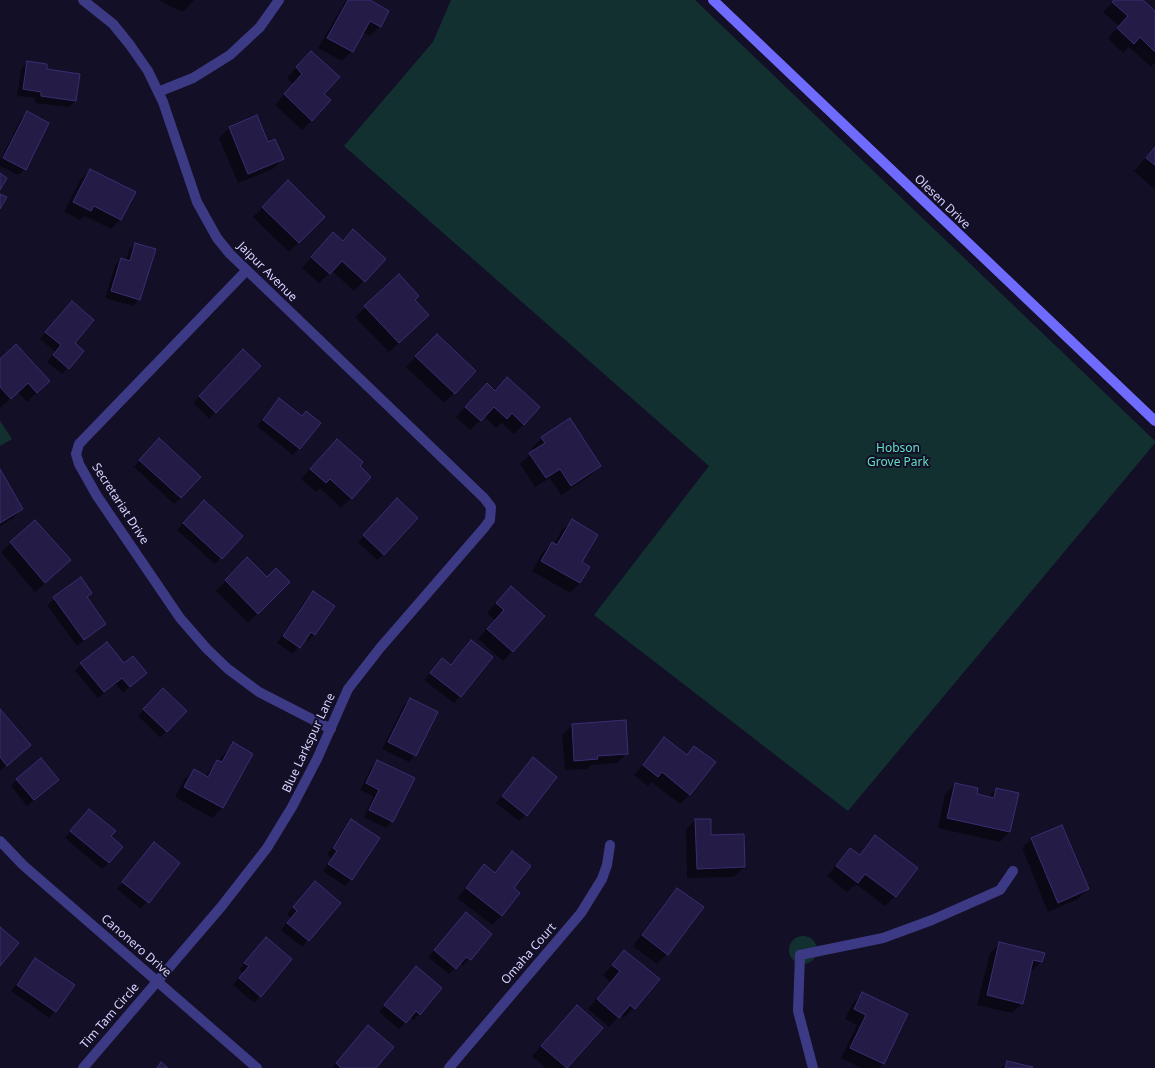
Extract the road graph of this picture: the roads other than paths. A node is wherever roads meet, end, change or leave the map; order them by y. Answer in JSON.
{"nodes":[{"id":1,"x":83,"y":0,"type":"edge"},
{"id":2,"x":279,"y":0,"type":"edge"},
{"id":3,"x":713,"y":0,"type":"edge"},
{"id":4,"x":158,"y":92,"type":"junction"},
{"id":5,"x":246,"y":271,"type":"junction"},
{"id":6,"x":1155,"y":421,"type":"edge"},
{"id":7,"x":490,"y":520,"type":"joint"},
{"id":8,"x":331,"y":729,"type":"junction"},
{"id":9,"x":0,"y":841,"type":"edge"},
{"id":10,"x":610,"y":845,"type":"dead end"},
{"id":11,"x":1013,"y":871,"type":"dead end"},
{"id":12,"x":156,"y":982,"type":"junction"},
{"id":13,"x":82,"y":1068,"type":"edge"},
{"id":14,"x":257,"y":1068,"type":"edge"},
{"id":15,"x":448,"y":1068,"type":"edge"},
{"id":16,"x":813,"y":1068,"type":"edge"}],
"edges":[{"from":1,"to":4,"type":"street","name":"Jaipur Avenue"},
{"from":2,"to":4,"type":"street"},
{"from":3,"to":6,"type":"street","name":"Olesen Drive"},
{"from":4,"to":5,"type":"street","name":"Jaipur Avenue"},
{"from":5,"to":7,"type":"street","name":"Jaipur Avenue"},
{"from":5,"to":8,"type":"street","name":"Secretariat Drive"},
{"from":7,"to":8,"type":"street","name":"Blue Larkspur Lane"},
{"from":8,"to":12,"type":"street","name":"Blue Larkspur Lane"},
{"from":9,"to":12,"type":"street","name":"Canonero Drive"},
{"from":10,"to":15,"type":"street","name":"Omaha Court"},
{"from":11,"to":16,"type":"street"},
{"from":12,"to":13,"type":"street","name":"Tim Tam Circle"},
{"from":12,"to":14,"type":"street","name":"Canonero Drive"}]}
